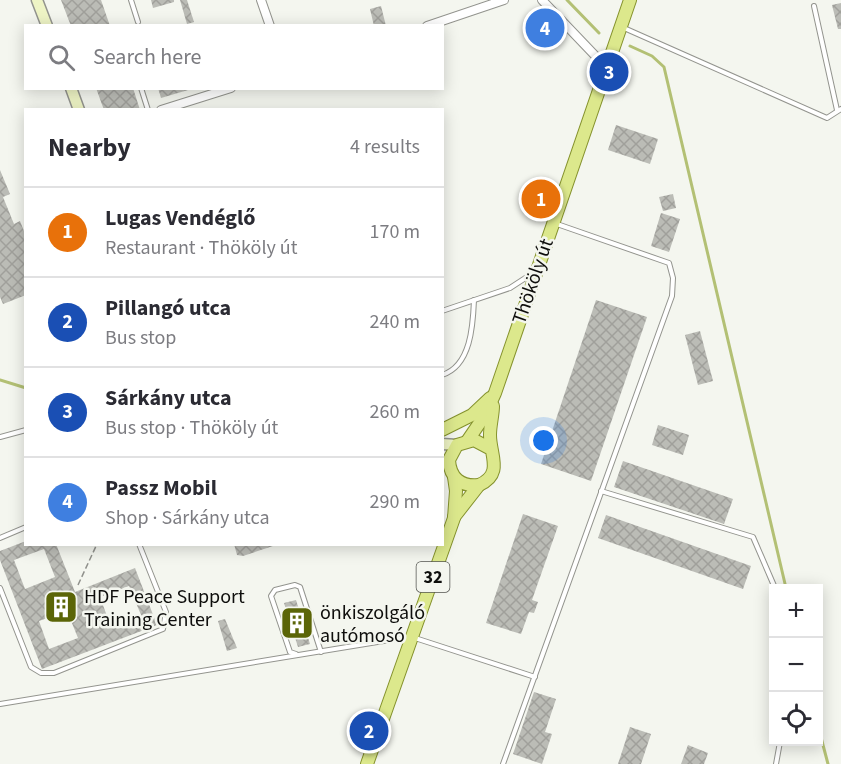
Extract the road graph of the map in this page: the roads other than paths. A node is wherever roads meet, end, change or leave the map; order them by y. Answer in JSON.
{"nodes":[{"id":1,"x":37,"y":0,"type":"edge"},
{"id":2,"x":131,"y":0,"type":"edge"},
{"id":3,"x":261,"y":0,"type":"edge"},
{"id":4,"x":504,"y":0,"type":"edge"},
{"id":5,"x":542,"y":0,"type":"edge"},
{"id":6,"x":630,"y":0,"type":"edge"},
{"id":7,"x":814,"y":6,"type":"dead end"},
{"id":8,"x":138,"y":22,"type":"dead end"},
{"id":9,"x":46,"y":24,"type":"edge"},
{"id":10,"x":269,"y":24,"type":"edge"},
{"id":11,"x":433,"y":24,"type":"edge"},
{"id":12,"x":620,"y":27,"type":"junction"},
{"id":13,"x":606,"y":66,"type":"junction"},
{"id":14,"x":72,"y":90,"type":"edge"},
{"id":15,"x":142,"y":90,"type":"edge"},
{"id":16,"x":225,"y":90,"type":"edge"},
{"id":17,"x":78,"y":108,"type":"edge"},
{"id":18,"x":147,"y":108,"type":"edge"},
{"id":19,"x":166,"y":108,"type":"edge"},
{"id":20,"x":839,"y":109,"type":"edge"},
{"id":21,"x":552,"y":222,"type":"junction"},
{"id":22,"x":535,"y":271,"type":"junction"},
{"id":23,"x":474,"y":300,"type":"junction"},
{"id":24,"x":444,"y":310,"type":"edge"},
{"id":25,"x":444,"y":374,"type":"edge"},
{"id":26,"x":495,"y":393,"type":"junction"},
{"id":27,"x":444,"y":429,"type":"edge"},
{"id":28,"x":24,"y":431,"type":"edge"},
{"id":29,"x":0,"y":437,"type":"edge"},
{"id":30,"x":462,"y":442,"type":"junction"},
{"id":31,"x":444,"y":444,"type":"edge"},
{"id":32,"x":491,"y":449,"type":"junction"},
{"id":33,"x":448,"y":468,"type":"edge"},
{"id":34,"x":479,"y":485,"type":"junction"},
{"id":35,"x":601,"y":491,"type":"junction"},
{"id":36,"x":454,"y":518,"type":"junction"},
{"id":37,"x":24,"y":528,"type":"edge"},
{"id":38,"x":0,"y":538,"type":"edge"},
{"id":39,"x":140,"y":546,"type":"edge"},
{"id":40,"x":444,"y":546,"type":"edge"},
{"id":41,"x":444,"y":546,"type":"edge"},
{"id":42,"x":773,"y":584,"type":"edge"},
{"id":43,"x":0,"y":588,"type":"edge"},
{"id":44,"x":411,"y":637,"type":"junction"},
{"id":45,"x":321,"y":651,"type":"junction"},
{"id":46,"x":298,"y":655,"type":"junction"},
{"id":47,"x":535,"y":677,"type":"junction"},
{"id":48,"x":0,"y":704,"type":"edge"},
{"id":49,"x":779,"y":746,"type":"edge"},
{"id":50,"x":367,"y":764,"type":"edge"},
{"id":51,"x":503,"y":764,"type":"edge"},
{"id":52,"x":776,"y":764,"type":"edge"}],
"edges":[{"from":1,"to":9,"type":"street"},
{"from":2,"to":8,"type":"lane"},
{"from":3,"to":10,"type":"street"},
{"from":4,"to":11,"type":"street"},
{"from":5,"to":13,"type":"street"},
{"from":6,"to":12,"type":"main road","name":"Thököly út","number":"32"},
{"from":7,"to":20,"type":"lane"},
{"from":12,"to":13,"type":"main road","name":"Thököly út","number":"32"},
{"from":12,"to":20,"type":"lane"},
{"from":13,"to":21,"type":"main road","name":"Thököly út","number":"32"},
{"from":14,"to":17,"type":"street"},
{"from":15,"to":18,"type":"lane"},
{"from":16,"to":19,"type":"street"},
{"from":21,"to":22,"type":"main road","name":"Thököly út","number":"32"},
{"from":21,"to":35,"type":"lane"},
{"from":22,"to":23,"type":"lane"},
{"from":22,"to":26,"type":"main road","name":"Thököly út","number":"32"},
{"from":23,"to":24,"type":"lane"},
{"from":23,"to":25,"type":"lane"},
{"from":26,"to":27,"type":"main road"},
{"from":26,"to":30,"type":"main road","name":"Thököly út","number":"32"},
{"from":26,"to":32,"type":"main road","name":"Thököly út","number":"32"},
{"from":28,"to":29,"type":"lane"},
{"from":30,"to":31,"type":"street"},
{"from":30,"to":32,"type":"main road"},
{"from":30,"to":33,"type":"main road","name":"Thököly út","number":"32"},
{"from":32,"to":34,"type":"main road","name":"Thököly út","number":"32"},
{"from":33,"to":34,"type":"main road"},
{"from":33,"to":36,"type":"main road","number":"32"},
{"from":34,"to":36,"type":"main road","number":"32"},
{"from":35,"to":42,"type":"lane"},
{"from":35,"to":47,"type":"lane"},
{"from":36,"to":41,"type":"main road","number":"32"},
{"from":37,"to":38,"type":"lane"},
{"from":39,"to":43,"type":"lane"},
{"from":40,"to":44,"type":"main road","number":"32"},
{"from":44,"to":45,"type":"lane"},
{"from":44,"to":47,"type":"lane"},
{"from":44,"to":50,"type":"main road","number":"32"},
{"from":45,"to":46,"type":"lane"},
{"from":45,"to":46,"type":"lane"},
{"from":46,"to":48,"type":"lane"},
{"from":47,"to":51,"type":"lane"},
{"from":49,"to":52,"type":"lane"}]}
